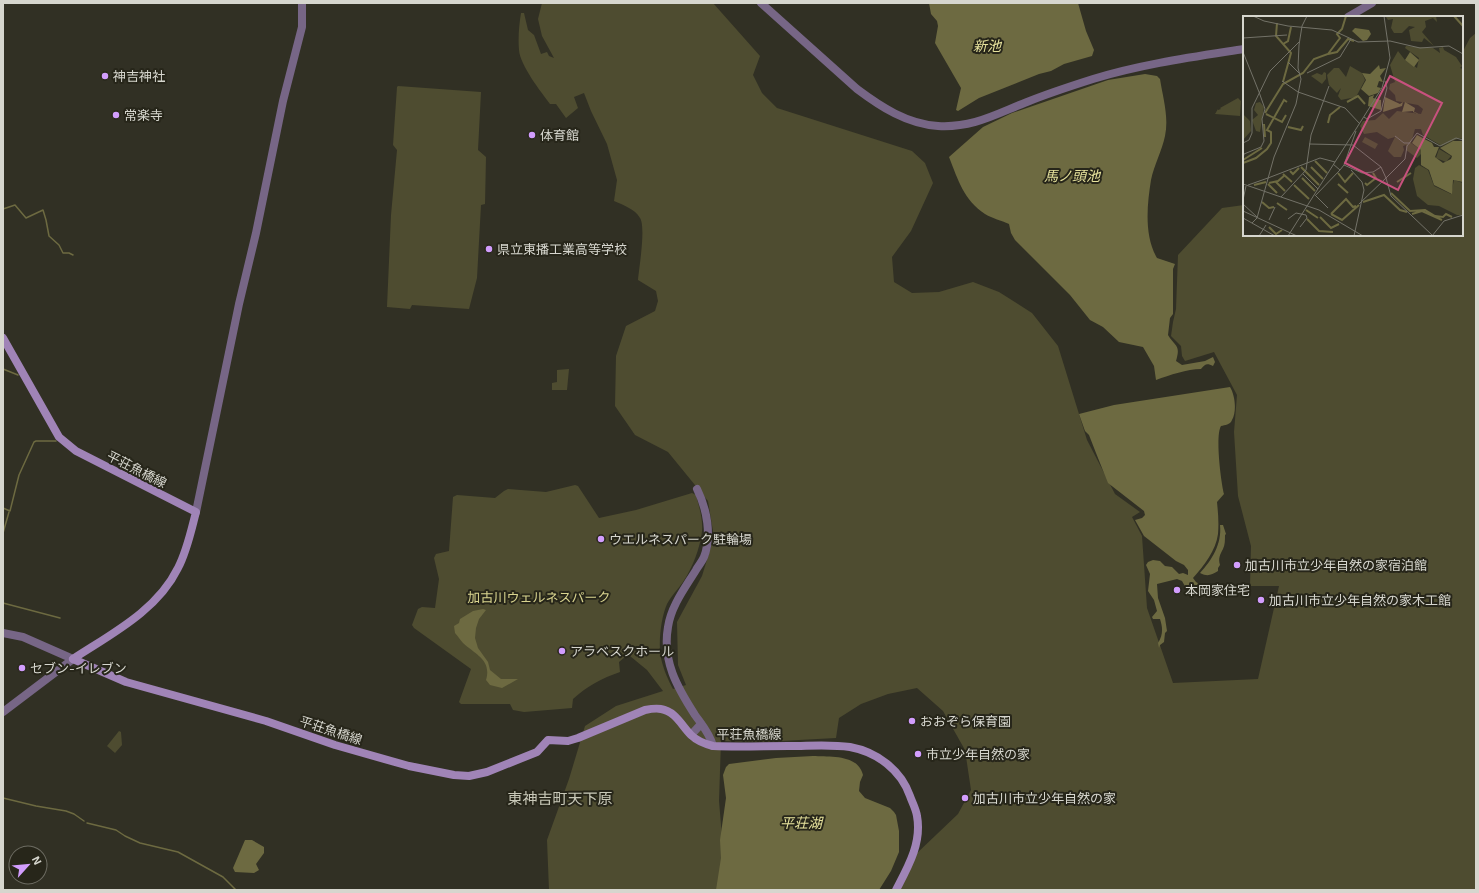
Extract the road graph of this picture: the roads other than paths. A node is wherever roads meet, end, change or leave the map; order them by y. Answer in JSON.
{"nodes":[{"id":1,"x":302,"y":3,"type":"edge"},
{"id":2,"x":761,"y":3,"type":"edge"},
{"id":3,"x":1372,"y":3,"type":"edge"},
{"id":4,"x":1350,"y":16,"type":"edge"},
{"id":5,"x":1243,"y":49,"type":"edge"},
{"id":6,"x":3,"y":338,"type":"edge"},
{"id":7,"x":697,"y":489,"type":"dead end"},
{"id":8,"x":196,"y":512,"type":"junction"},
{"id":9,"x":3,"y":633,"type":"edge"},
{"id":10,"x":72,"y":659,"type":"junction"},
{"id":11,"x":3,"y":712,"type":"edge"},
{"id":12,"x":701,"y":724,"type":"junction"},
{"id":13,"x":691,"y":736,"type":"junction"},
{"id":14,"x":713,"y":746,"type":"junction"},
{"id":15,"x":896,"y":890,"type":"edge"}],
"edges":[{"from":1,"to":8,"type":"street"},
{"from":2,"to":5,"type":"street"},
{"from":3,"to":4,"type":"street"},
{"from":6,"to":8,"type":"main road","name":"平荘魚橋線"},
{"from":7,"to":12,"type":"street"},
{"from":8,"to":10,"type":"main road"},
{"from":9,"to":10,"type":"street"},
{"from":10,"to":11,"type":"street"},
{"from":10,"to":13,"type":"main road","name":"平荘魚橋線"},
{"from":12,"to":13,"type":"street"},
{"from":12,"to":14,"type":"street"},
{"from":13,"to":14,"type":"main road","name":"平荘魚橋線"},
{"from":14,"to":15,"type":"main road","name":"平荘魚橋線"}]}
